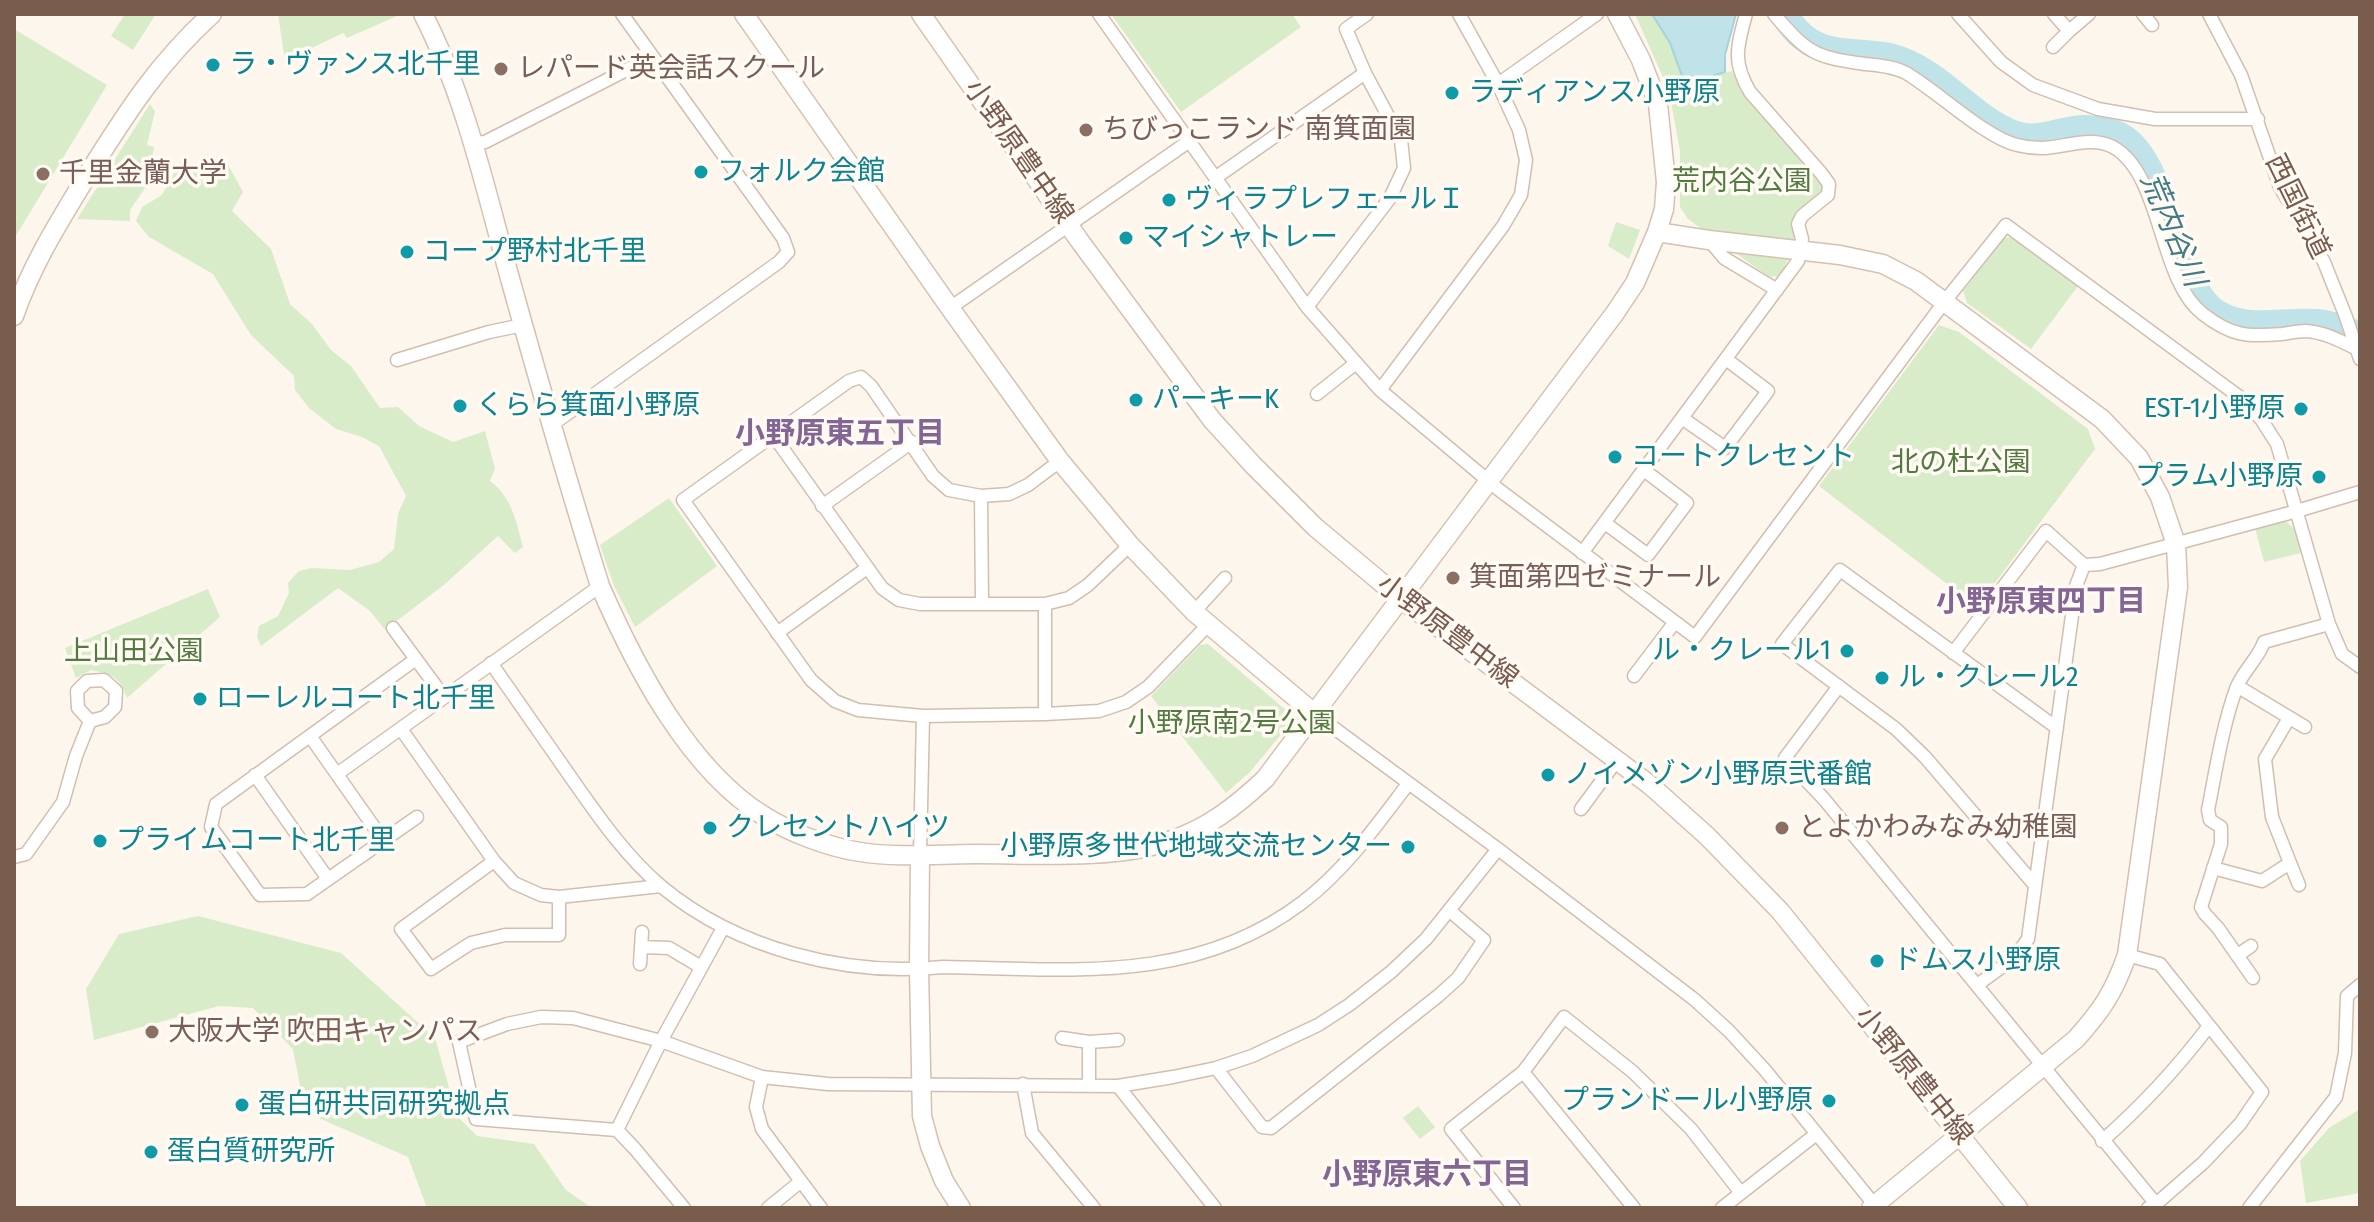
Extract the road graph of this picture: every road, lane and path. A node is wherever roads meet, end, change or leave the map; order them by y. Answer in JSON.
{"nodes":[{"id":1,"x":212,"y":14,"type":"edge"},
{"id":2,"x":622,"y":14,"type":"edge"},
{"id":3,"x":744,"y":14,"type":"edge"},
{"id":4,"x":921,"y":14,"type":"edge"},
{"id":5,"x":1099,"y":14,"type":"edge"},
{"id":6,"x":1367,"y":14,"type":"edge"},
{"id":7,"x":1459,"y":14,"type":"edge"},
{"id":8,"x":1597,"y":14,"type":"edge"},
{"id":9,"x":1617,"y":14,"type":"edge"},
{"id":10,"x":1746,"y":14,"type":"edge"},
{"id":11,"x":1774,"y":14,"type":"edge"},
{"id":12,"x":1958,"y":14,"type":"edge"},
{"id":13,"x":2054,"y":14,"type":"edge"},
{"id":14,"x":2089,"y":14,"type":"edge"},
{"id":15,"x":2143,"y":14,"type":"edge"},
{"id":16,"x":2209,"y":14,"type":"edge"},
{"id":17,"x":426,"y":15,"type":"edge"},
{"id":18,"x":2152,"y":25,"type":"dead end"},
{"id":19,"x":2069,"y":31,"type":"junction"},
{"id":20,"x":2053,"y":47,"type":"dead end"},
{"id":21,"x":652,"y":57,"type":"junction"},
{"id":22,"x":1365,"y":73,"type":"junction"},
{"id":23,"x":1498,"y":84,"type":"junction"},
{"id":24,"x":2258,"y":119,"type":"junction"},
{"id":25,"x":1188,"y":142,"type":"junction"},
{"id":26,"x":474,"y":143,"type":"junction"},
{"id":27,"x":1215,"y":178,"type":"junction"},
{"id":28,"x":1069,"y":224,"type":"junction"},
{"id":29,"x":1657,"y":232,"type":"junction"},
{"id":30,"x":1709,"y":240,"type":"junction"},
{"id":31,"x":1796,"y":250,"type":"junction"},
{"id":32,"x":1777,"y":290,"type":"junction"},
{"id":33,"x":1945,"y":301,"type":"junction"},
{"id":34,"x":1307,"y":307,"type":"junction"},
{"id":35,"x":950,"y":308,"type":"junction"},
{"id":36,"x":14,"y":316,"type":"edge"},
{"id":37,"x":523,"y":325,"type":"junction"},
{"id":38,"x":2358,"y":354,"type":"edge"},
{"id":39,"x":1726,"y":359,"type":"junction"},
{"id":40,"x":397,"y":360,"type":"dead end"},
{"id":41,"x":1356,"y":363,"type":"junction"},
{"id":42,"x":1380,"y":390,"type":"junction"},
{"id":43,"x":1317,"y":394,"type":"dead end"},
{"id":44,"x":1682,"y":418,"type":"junction"},
{"id":45,"x":553,"y":424,"type":"junction"},
{"id":46,"x":773,"y":435,"type":"junction"},
{"id":47,"x":912,"y":442,"type":"junction"},
{"id":48,"x":1060,"y":461,"type":"junction"},
{"id":49,"x":1644,"y":470,"type":"junction"},
{"id":50,"x":1489,"y":482,"type":"junction"},
{"id":51,"x":2360,"y":492,"type":"edge"},
{"id":52,"x":981,"y":496,"type":"junction"},
{"id":53,"x":822,"y":506,"type":"junction"},
{"id":54,"x":2297,"y":511,"type":"junction"},
{"id":55,"x":1605,"y":523,"type":"junction"},
{"id":56,"x":2176,"y":544,"type":"junction"},
{"id":57,"x":1130,"y":545,"type":"junction"},
{"id":58,"x":1582,"y":553,"type":"junction"},
{"id":59,"x":2084,"y":565,"type":"junction"},
{"id":60,"x":867,"y":568,"type":"junction"},
{"id":61,"x":1225,"y":578,"type":"dead end"},
{"id":62,"x":600,"y":586,"type":"junction"},
{"id":63,"x":1401,"y":599,"type":"junction"},
{"id":64,"x":982,"y":603,"type":"junction"},
{"id":65,"x":1045,"y":604,"type":"junction"},
{"id":66,"x":1201,"y":618,"type":"junction"},
{"id":67,"x":1675,"y":622,"type":"junction"},
{"id":68,"x":2329,"y":624,"type":"junction"},
{"id":69,"x":393,"y":628,"type":"dead end"},
{"id":70,"x":777,"y":633,"type":"junction"},
{"id":71,"x":1953,"y":653,"type":"junction"},
{"id":72,"x":416,"y":659,"type":"junction"},
{"id":73,"x":491,"y":663,"type":"junction"},
{"id":74,"x":2360,"y":667,"type":"edge"},
{"id":75,"x":1634,"y":676,"type":"dead end"},
{"id":76,"x":1839,"y":686,"type":"junction"},
{"id":77,"x":2237,"y":686,"type":"junction"},
{"id":78,"x":444,"y":697,"type":"junction"},
{"id":79,"x":1045,"y":714,"type":"junction"},
{"id":80,"x":1315,"y":714,"type":"junction"},
{"id":81,"x":923,"y":716,"type":"junction"},
{"id":82,"x":2289,"y":718,"type":"junction"},
{"id":83,"x":90,"y":721,"type":"dead end"},
{"id":84,"x":2305,"y":727,"type":"dead end"},
{"id":85,"x":2057,"y":728,"type":"junction"},
{"id":86,"x":401,"y":729,"type":"junction"},
{"id":87,"x":310,"y":736,"type":"junction"},
{"id":88,"x":1617,"y":760,"type":"junction"},
{"id":89,"x":337,"y":774,"type":"junction"},
{"id":90,"x":255,"y":775,"type":"junction"},
{"id":91,"x":1408,"y":784,"type":"junction"},
{"id":92,"x":1581,"y":809,"type":"dead end"},
{"id":93,"x":417,"y":817,"type":"dead end"},
{"id":94,"x":383,"y":840,"type":"junction"},
{"id":95,"x":1498,"y":849,"type":"junction"},
{"id":96,"x":920,"y":854,"type":"junction"},
{"id":97,"x":14,"y":857,"type":"edge"},
{"id":98,"x":494,"y":861,"type":"junction"},
{"id":99,"x":2290,"y":863,"type":"junction"},
{"id":100,"x":2213,"y":868,"type":"junction"},
{"id":101,"x":328,"y":879,"type":"junction"},
{"id":102,"x":2034,"y":884,"type":"junction"},
{"id":103,"x":2299,"y":885,"type":"dead end"},
{"id":104,"x":661,"y":886,"type":"junction"},
{"id":105,"x":559,"y":897,"type":"junction"},
{"id":106,"x":1450,"y":911,"type":"junction"},
{"id":107,"x":723,"y":928,"type":"junction"},
{"id":108,"x":642,"y":932,"type":"dead end"},
{"id":109,"x":2251,"y":946,"type":"dead end"},
{"id":110,"x":642,"y":947,"type":"junction"},
{"id":111,"x":2127,"y":955,"type":"junction"},
{"id":112,"x":2238,"y":955,"type":"junction"},
{"id":113,"x":640,"y":964,"type":"dead end"},
{"id":114,"x":701,"y":967,"type":"junction"},
{"id":115,"x":919,"y":969,"type":"junction"},
{"id":116,"x":2253,"y":978,"type":"dead end"},
{"id":117,"x":1977,"y":985,"type":"junction"},
{"id":118,"x":2360,"y":985,"type":"edge"},
{"id":119,"x":2209,"y":1026,"type":"junction"},
{"id":120,"x":1062,"y":1038,"type":"dead end"},
{"id":121,"x":1118,"y":1040,"type":"dead end"},
{"id":122,"x":661,"y":1041,"type":"junction"},
{"id":123,"x":1089,"y":1042,"type":"junction"},
{"id":124,"x":2043,"y":1067,"type":"junction"},
{"id":125,"x":1216,"y":1068,"type":"junction"},
{"id":126,"x":1523,"y":1072,"type":"junction"},
{"id":127,"x":762,"y":1077,"type":"junction"},
{"id":128,"x":1023,"y":1084,"type":"junction"},
{"id":129,"x":920,"y":1085,"type":"junction"},
{"id":130,"x":1089,"y":1085,"type":"junction"},
{"id":131,"x":1118,"y":1086,"type":"junction"},
{"id":132,"x":617,"y":1130,"type":"junction"},
{"id":133,"x":1959,"y":1134,"type":"junction"},
{"id":134,"x":1815,"y":1135,"type":"junction"},
{"id":135,"x":2102,"y":1141,"type":"junction"},
{"id":136,"x":800,"y":1182,"type":"junction"},
{"id":137,"x":1741,"y":1193,"type":"junction"},
{"id":138,"x":2152,"y":1206,"type":"edge"},
{"id":139,"x":1874,"y":1207,"type":"edge"},
{"id":140,"x":684,"y":1208,"type":"edge"},
{"id":141,"x":768,"y":1208,"type":"edge"},
{"id":142,"x":821,"y":1208,"type":"edge"},
{"id":143,"x":961,"y":1208,"type":"edge"},
{"id":144,"x":1094,"y":1208,"type":"edge"},
{"id":145,"x":1215,"y":1208,"type":"edge"},
{"id":146,"x":1514,"y":1208,"type":"edge"},
{"id":147,"x":1634,"y":1208,"type":"edge"},
{"id":148,"x":1722,"y":1208,"type":"edge"},
{"id":149,"x":2018,"y":1208,"type":"edge"},
{"id":150,"x":2249,"y":1208,"type":"edge"}],
"edges":[{"from":1,"to":36,"type":"street"},
{"from":2,"to":21,"type":"street"},
{"from":3,"to":35,"type":"street"},
{"from":4,"to":28,"type":"street","name":"小野原豊中線"},
{"from":5,"to":25,"type":"street"},
{"from":6,"to":22,"type":"street"},
{"from":7,"to":23,"type":"street"},
{"from":8,"to":23,"type":"street"},
{"from":9,"to":29,"type":"street"},
{"from":10,"to":31,"type":"street"},
{"from":11,"to":38,"type":"street"},
{"from":12,"to":24,"type":"street"},
{"from":13,"to":19,"type":"street"},
{"from":14,"to":19,"type":"street"},
{"from":15,"to":18,"type":"street"},
{"from":16,"to":24,"type":"street","name":"西国街道"},
{"from":17,"to":26,"type":"street"},
{"from":19,"to":20,"type":"street"},
{"from":21,"to":26,"type":"street"},
{"from":21,"to":45,"type":"street"},
{"from":22,"to":27,"type":"street"},
{"from":22,"to":34,"type":"street"},
{"from":23,"to":42,"type":"street"},
{"from":24,"to":38,"type":"street","name":"西国街道"},
{"from":25,"to":27,"type":"street"},
{"from":25,"to":28,"type":"street"},
{"from":26,"to":37,"type":"street"},
{"from":27,"to":34,"type":"street"},
{"from":28,"to":35,"type":"street"},
{"from":28,"to":63,"type":"street","name":"小野原豊中線"},
{"from":29,"to":30,"type":"street"},
{"from":29,"to":50,"type":"street"},
{"from":30,"to":31,"type":"street"},
{"from":30,"to":32,"type":"street"},
{"from":31,"to":32,"type":"street"},
{"from":31,"to":33,"type":"street"},
{"from":32,"to":39,"type":"street"},
{"from":33,"to":54,"type":"street"},
{"from":33,"to":56,"type":"street"},
{"from":33,"to":67,"type":"street"},
{"from":34,"to":41,"type":"street"},
{"from":35,"to":48,"type":"street"},
{"from":37,"to":40,"type":"street"},
{"from":37,"to":45,"type":"street"},
{"from":39,"to":44,"type":"street"},
{"from":39,"to":44,"type":"street"},
{"from":41,"to":42,"type":"street"},
{"from":41,"to":43,"type":"street"},
{"from":42,"to":50,"type":"street"},
{"from":44,"to":49,"type":"street"},
{"from":45,"to":62,"type":"street"},
{"from":46,"to":47,"type":"street"},
{"from":46,"to":53,"type":"street"},
{"from":46,"to":70,"type":"street"},
{"from":47,"to":52,"type":"street"},
{"from":47,"to":53,"type":"street"},
{"from":48,"to":52,"type":"street"},
{"from":48,"to":57,"type":"street"},
{"from":49,"to":55,"type":"street"},
{"from":49,"to":55,"type":"street"},
{"from":50,"to":58,"type":"street"},
{"from":50,"to":63,"type":"street"},
{"from":51,"to":54,"type":"street"},
{"from":52,"to":64,"type":"street"},
{"from":53,"to":60,"type":"street"},
{"from":54,"to":56,"type":"street"},
{"from":54,"to":68,"type":"street"},
{"from":55,"to":58,"type":"street"},
{"from":56,"to":59,"type":"street"},
{"from":56,"to":111,"type":"street"},
{"from":57,"to":65,"type":"street"},
{"from":57,"to":66,"type":"street"},
{"from":58,"to":67,"type":"street"},
{"from":59,"to":71,"type":"street"},
{"from":59,"to":85,"type":"street"},
{"from":60,"to":64,"type":"street"},
{"from":60,"to":70,"type":"street"},
{"from":61,"to":66,"type":"street"},
{"from":62,"to":73,"type":"street"},
{"from":62,"to":96,"type":"street"},
{"from":63,"to":80,"type":"street"},
{"from":63,"to":88,"type":"street","name":"小野原豊中線"},
{"from":64,"to":65,"type":"street"},
{"from":65,"to":79,"type":"street"},
{"from":66,"to":79,"type":"street"},
{"from":66,"to":80,"type":"street"},
{"from":67,"to":75,"type":"street"},
{"from":68,"to":74,"type":"street"},
{"from":68,"to":77,"type":"street"},
{"from":69,"to":72,"type":"street"},
{"from":70,"to":81,"type":"street"},
{"from":71,"to":76,"type":"street"},
{"from":71,"to":85,"type":"street"},
{"from":72,"to":78,"type":"street"},
{"from":72,"to":87,"type":"street"},
{"from":73,"to":78,"type":"street"},
{"from":73,"to":104,"type":"street"},
{"from":76,"to":102,"type":"street"},
{"from":76,"to":117,"type":"street"},
{"from":77,"to":82,"type":"street"},
{"from":77,"to":100,"type":"street"},
{"from":78,"to":86,"type":"street"},
{"from":79,"to":81,"type":"street"},
{"from":80,"to":91,"type":"street"},
{"from":80,"to":96,"type":"street"},
{"from":81,"to":96,"type":"street"},
{"from":82,"to":84,"type":"street"},
{"from":82,"to":99,"type":"street"},
{"from":83,"to":97,"type":"street"},
{"from":85,"to":102,"type":"street"},
{"from":86,"to":89,"type":"street"},
{"from":86,"to":98,"type":"street"},
{"from":87,"to":89,"type":"street"},
{"from":87,"to":90,"type":"street"},
{"from":88,"to":92,"type":"street"},
{"from":88,"to":133,"type":"street","name":"小野原豊中線"},
{"from":89,"to":94,"type":"street"},
{"from":90,"to":101,"type":"street"},
{"from":90,"to":101,"type":"street"},
{"from":91,"to":95,"type":"street"},
{"from":91,"to":115,"type":"street"},
{"from":93,"to":94,"type":"street"},
{"from":94,"to":101,"type":"street"},
{"from":95,"to":106,"type":"street"},
{"from":95,"to":134,"type":"street"},
{"from":96,"to":115,"type":"street"},
{"from":98,"to":105,"type":"street"},
{"from":98,"to":105,"type":"street"},
{"from":99,"to":100,"type":"street"},
{"from":99,"to":103,"type":"street"},
{"from":100,"to":112,"type":"street"},
{"from":102,"to":117,"type":"street"},
{"from":104,"to":105,"type":"street"},
{"from":104,"to":107,"type":"street"},
{"from":106,"to":125,"type":"street"},
{"from":106,"to":125,"type":"street"},
{"from":107,"to":114,"type":"street"},
{"from":107,"to":115,"type":"street"},
{"from":108,"to":110,"type":"street"},
{"from":109,"to":112,"type":"street"},
{"from":110,"to":113,"type":"street"},
{"from":110,"to":114,"type":"street"},
{"from":111,"to":119,"type":"street"},
{"from":111,"to":124,"type":"street"},
{"from":112,"to":116,"type":"street"},
{"from":114,"to":122,"type":"street"},
{"from":115,"to":129,"type":"street"},
{"from":117,"to":124,"type":"street"},
{"from":118,"to":150,"type":"street"},
{"from":119,"to":135,"type":"street"},
{"from":119,"to":138,"type":"street"},
{"from":120,"to":123,"type":"street"},
{"from":121,"to":123,"type":"street"},
{"from":122,"to":127,"type":"street"},
{"from":122,"to":132,"type":"street"},
{"from":122,"to":132,"type":"street"},
{"from":123,"to":130,"type":"street"},
{"from":124,"to":133,"type":"street"},
{"from":124,"to":135,"type":"street"},
{"from":125,"to":131,"type":"street"},
{"from":126,"to":137,"type":"street"},
{"from":126,"to":146,"type":"street"},
{"from":126,"to":147,"type":"street"},
{"from":127,"to":129,"type":"street"},
{"from":127,"to":136,"type":"street"},
{"from":128,"to":129,"type":"street"},
{"from":128,"to":130,"type":"street"},
{"from":128,"to":144,"type":"street"},
{"from":129,"to":143,"type":"street"},
{"from":130,"to":131,"type":"street"},
{"from":131,"to":145,"type":"street"},
{"from":132,"to":140,"type":"street"},
{"from":133,"to":139,"type":"street"},
{"from":133,"to":149,"type":"street","name":"小野原豊中線"},
{"from":134,"to":137,"type":"street"},
{"from":134,"to":139,"type":"street"},
{"from":135,"to":138,"type":"street"},
{"from":136,"to":141,"type":"street"},
{"from":136,"to":142,"type":"street"},
{"from":137,"to":148,"type":"street"}]}
